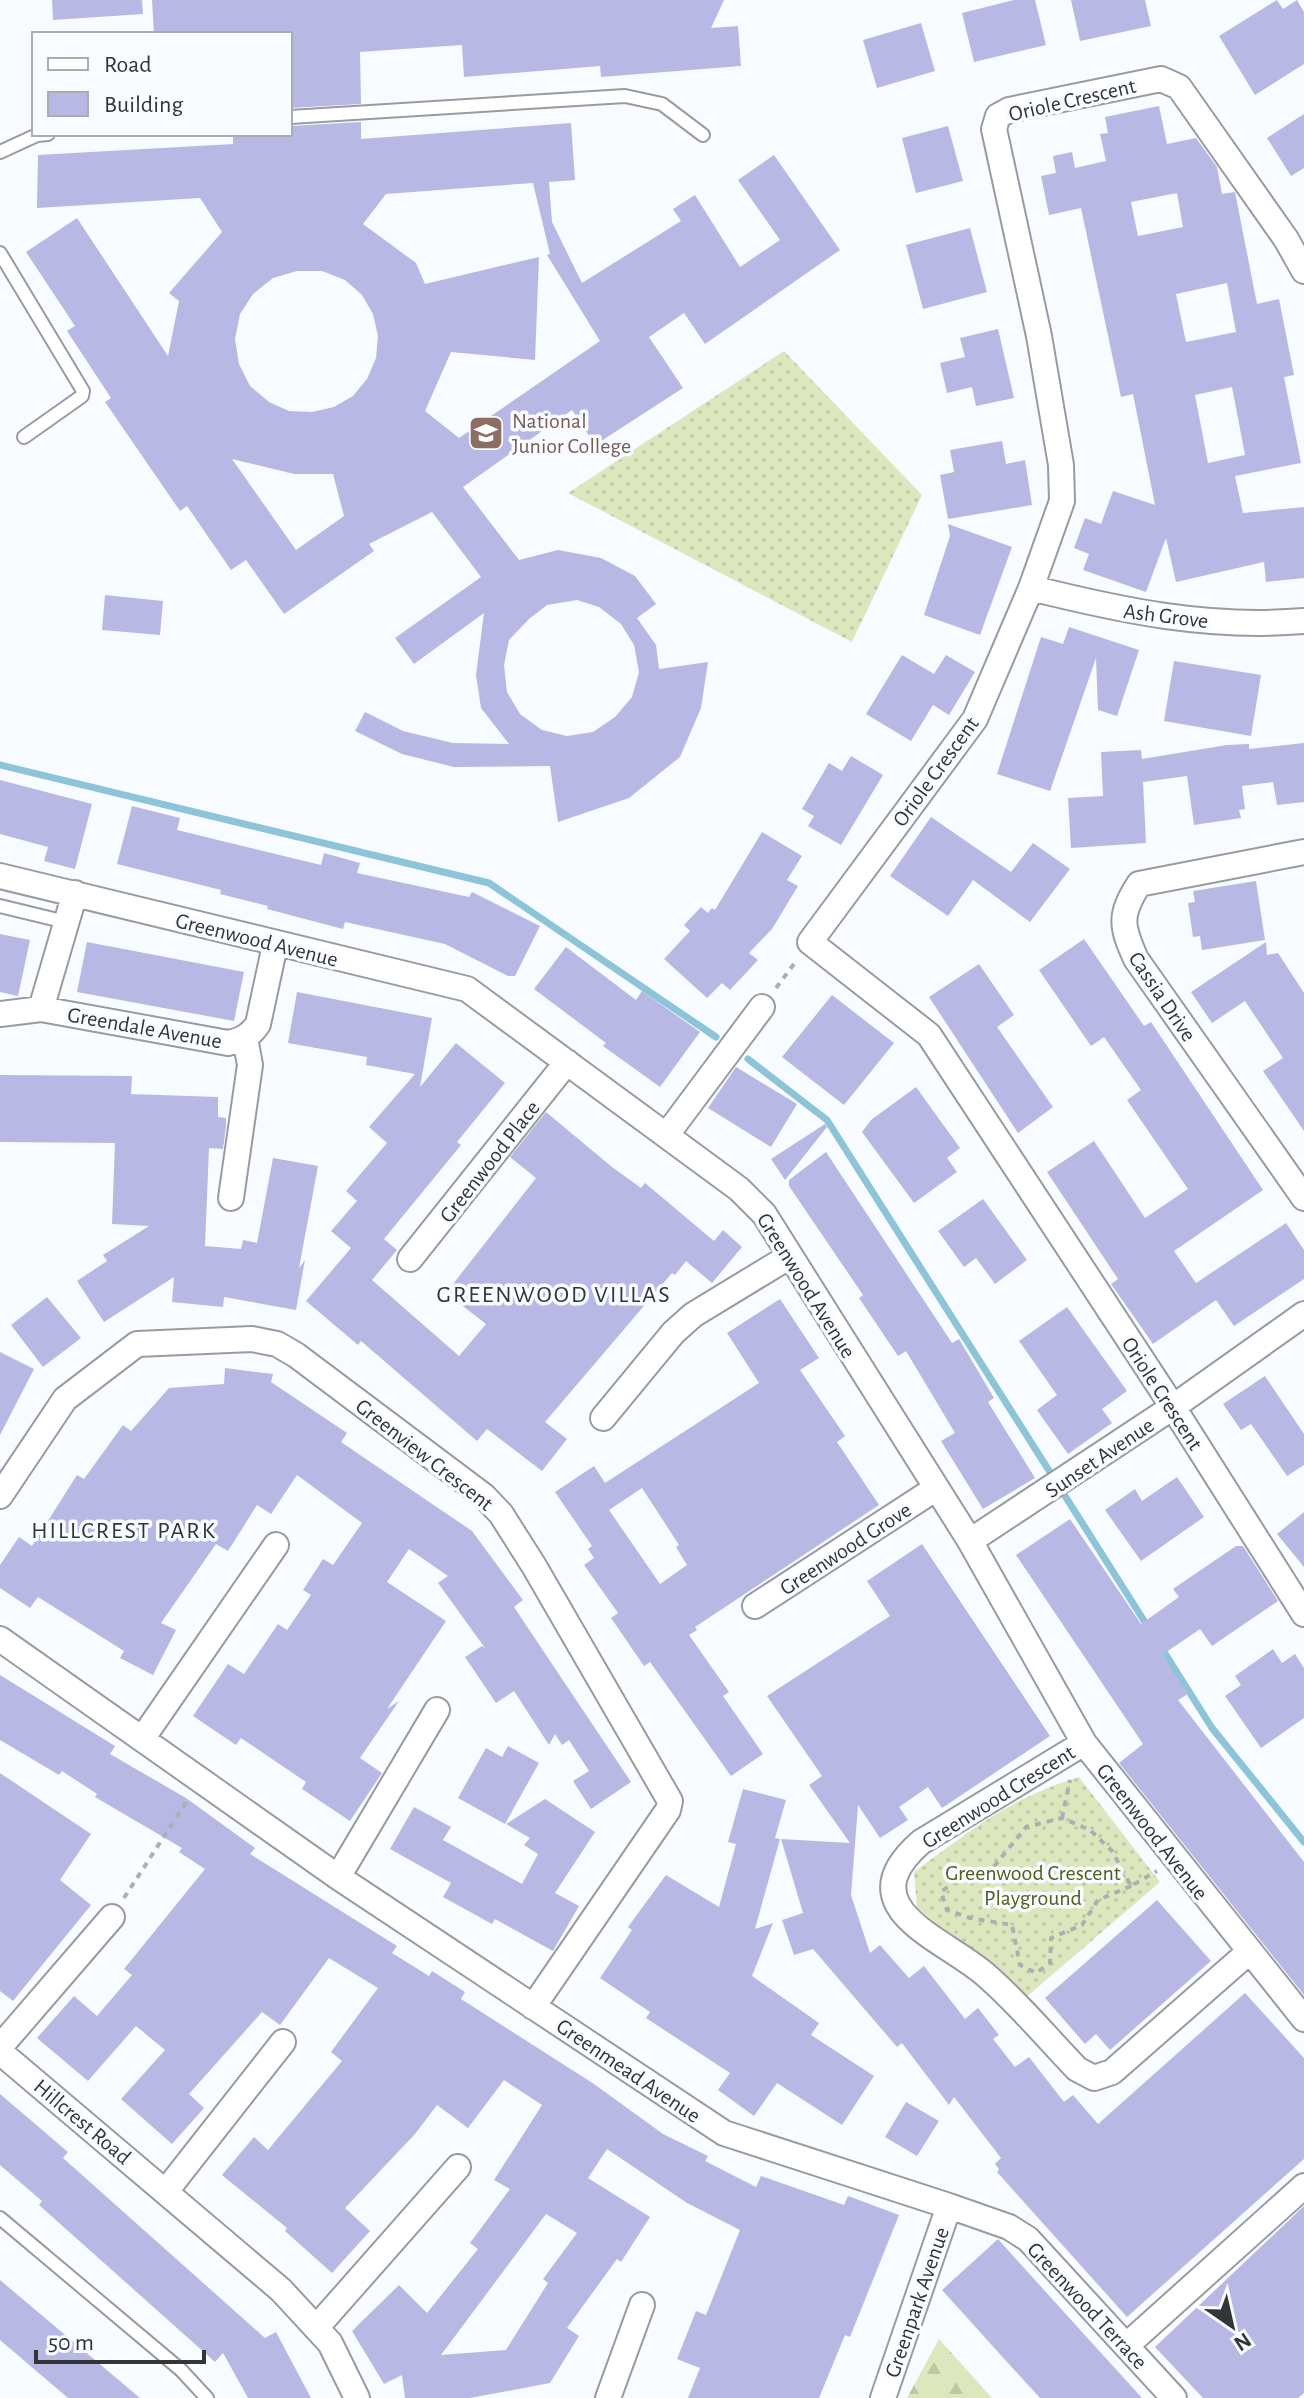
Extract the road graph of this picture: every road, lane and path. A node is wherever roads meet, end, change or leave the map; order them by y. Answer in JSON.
{"nodes":[{"id":1,"x":292,"y":117,"type":"edge"},
{"id":2,"x":703,"y":135,"type":"dead end"},
{"id":3,"x":35,"y":136,"type":"edge"},
{"id":4,"x":0,"y":152,"type":"edge"},
{"id":5,"x":0,"y":253,"type":"edge"},
{"id":6,"x":1304,"y":271,"type":"edge"},
{"id":7,"x":24,"y":437,"type":"dead end"},
{"id":8,"x":1031,"y":588,"type":"junction"},
{"id":9,"x":1304,"y":621,"type":"edge"},
{"id":10,"x":1304,"y":852,"type":"edge"},
{"id":11,"x":0,"y":876,"type":"edge"},
{"id":12,"x":75,"y":893,"type":"junction"},
{"id":13,"x":0,"y":906,"type":"edge"},
{"id":14,"x":66,"y":922,"type":"junction"},
{"id":15,"x":810,"y":942,"type":"junction"},
{"id":16,"x":275,"y":945,"type":"junction"},
{"id":17,"x":762,"y":1007,"type":"joint"},
{"id":18,"x":41,"y":1009,"type":"junction"},
{"id":19,"x":0,"y":1014,"type":"edge"},
{"id":20,"x":245,"y":1038,"type":"junction"},
{"id":21,"x":567,"y":1062,"type":"junction"},
{"id":22,"x":668,"y":1133,"type":"junction"},
{"id":23,"x":231,"y":1198,"type":"dead end"},
{"id":24,"x":1304,"y":1198,"type":"edge"},
{"id":25,"x":790,"y":1256,"type":"junction"},
{"id":26,"x":410,"y":1259,"type":"dead end"},
{"id":27,"x":1304,"y":1314,"type":"edge"},
{"id":28,"x":1173,"y":1407,"type":"junction"},
{"id":29,"x":603,"y":1418,"type":"dead end"},
{"id":30,"x":935,"y":1489,"type":"junction"},
{"id":31,"x":0,"y":1496,"type":"edge"},
{"id":32,"x":970,"y":1541,"type":"junction"},
{"id":33,"x":276,"y":1545,"type":"dead end"},
{"id":34,"x":755,"y":1606,"type":"dead end"},
{"id":35,"x":1304,"y":1614,"type":"edge"},
{"id":36,"x":0,"y":1639,"type":"edge"},
{"id":37,"x":437,"y":1710,"type":"dead end"},
{"id":38,"x":142,"y":1739,"type":"junction"},
{"id":39,"x":1084,"y":1743,"type":"junction"},
{"id":40,"x":1073,"y":1766,"type":"dead end"},
{"id":41,"x":201,"y":1780,"type":"junction"},
{"id":42,"x":1062,"y":1818,"type":"junction"},
{"id":43,"x":1166,"y":1865,"type":"dead end"},
{"id":44,"x":338,"y":1877,"type":"junction"},
{"id":45,"x":1131,"y":1886,"type":"junction"},
{"id":46,"x":112,"y":1917,"type":"joint"},
{"id":47,"x":1250,"y":1951,"type":"junction"},
{"id":48,"x":533,"y":2007,"type":"junction"},
{"id":49,"x":1304,"y":2019,"type":"edge"},
{"id":50,"x":283,"y":2042,"type":"dead end"},
{"id":51,"x":0,"y":2049,"type":"edge"},
{"id":52,"x":458,"y":2167,"type":"dead end"},
{"id":53,"x":1304,"y":2186,"type":"edge"},
{"id":54,"x":166,"y":2191,"type":"junction"},
{"id":55,"x":949,"y":2206,"type":"junction"},
{"id":56,"x":0,"y":2218,"type":"edge"},
{"id":57,"x":642,"y":2305,"type":"dead end"},
{"id":58,"x":316,"y":2328,"type":"junction"},
{"id":59,"x":1127,"y":2345,"type":"junction"},
{"id":60,"x":207,"y":2398,"type":"edge"},
{"id":61,"x":357,"y":2398,"type":"edge"},
{"id":62,"x":608,"y":2398,"type":"edge"},
{"id":63,"x":883,"y":2398,"type":"edge"},
{"id":64,"x":1174,"y":2398,"type":"edge"}],
"edges":[{"from":1,"to":2,"type":"lane"},
{"from":3,"to":4,"type":"lane"},
{"from":5,"to":7,"type":"lane"},
{"from":6,"to":8,"type":"street","name":"Oriole Crescent"},
{"from":8,"to":9,"type":"street","name":"Ash Grove"},
{"from":8,"to":15,"type":"street","name":"Oriole Crescent"},
{"from":10,"to":24,"type":"street","name":"Cassia Drive"},
{"from":11,"to":12,"type":"street","name":"Greenwood Avenue"},
{"from":12,"to":14,"type":"street","name":"Greendale Avenue"},
{"from":12,"to":16,"type":"street","name":"Greenwood Avenue"},
{"from":13,"to":14,"type":"lane"},
{"from":14,"to":18,"type":"street","name":"Greendale Avenue"},
{"from":15,"to":17,"type":"path"},
{"from":15,"to":28,"type":"street","name":"Oriole Crescent"},
{"from":16,"to":20,"type":"street","name":"Greendale Avenue"},
{"from":16,"to":21,"type":"street","name":"Greenwood Avenue"},
{"from":17,"to":22,"type":"street"},
{"from":18,"to":19,"type":"street","name":"Greendale Avenue"},
{"from":18,"to":20,"type":"street","name":"Greendale Avenue"},
{"from":20,"to":23,"type":"street"},
{"from":21,"to":22,"type":"street","name":"Greenwood Avenue"},
{"from":21,"to":26,"type":"street","name":"Greenwood Place"},
{"from":22,"to":25,"type":"street","name":"Greenwood Avenue"},
{"from":25,"to":29,"type":"street"},
{"from":25,"to":30,"type":"street","name":"Greenwood Avenue"},
{"from":27,"to":28,"type":"street","name":"Sunset Avenue"},
{"from":28,"to":32,"type":"street","name":"Sunset Avenue"},
{"from":28,"to":35,"type":"street","name":"Oriole Crescent"},
{"from":30,"to":32,"type":"street","name":"Greenwood Avenue"},
{"from":30,"to":34,"type":"street","name":"Greenwood Grove"},
{"from":31,"to":48,"type":"street","name":"Greenview Crescent"},
{"from":32,"to":39,"type":"street","name":"Greenwood Avenue"},
{"from":33,"to":38,"type":"street"},
{"from":36,"to":38,"type":"street","name":"Greenmead Avenue"},
{"from":37,"to":44,"type":"street"},
{"from":38,"to":41,"type":"street","name":"Greenmead Avenue"},
{"from":39,"to":47,"type":"street","name":"Greenwood Avenue"},
{"from":39,"to":47,"type":"street","name":"Greenwood Crescent"},
{"from":40,"to":42,"type":"path"},
{"from":41,"to":44,"type":"street","name":"Greenmead Avenue"},
{"from":41,"to":46,"type":"path"},
{"from":42,"to":45,"type":"path"},
{"from":42,"to":45,"type":"path"},
{"from":43,"to":45,"type":"path"},
{"from":44,"to":48,"type":"street","name":"Greenmead Avenue"},
{"from":46,"to":51,"type":"street","name":"Hillcrest Road"},
{"from":47,"to":49,"type":"street","name":"Greenwood Avenue"},
{"from":48,"to":55,"type":"street","name":"Greenmead Avenue"},
{"from":50,"to":54,"type":"street"},
{"from":51,"to":54,"type":"street","name":"Hillcrest Road"},
{"from":52,"to":58,"type":"street"},
{"from":53,"to":59,"type":"street"},
{"from":54,"to":58,"type":"street","name":"Hillcrest Road"},
{"from":55,"to":59,"type":"street","name":"Greenwood Terrace"},
{"from":55,"to":63,"type":"street","name":"Greenpark Avenue"},
{"from":56,"to":60,"type":"lane"},
{"from":57,"to":62,"type":"street"},
{"from":58,"to":61,"type":"street","name":"Hillcrest Road"},
{"from":59,"to":64,"type":"street","name":"Greenwood Terrace"}]}
